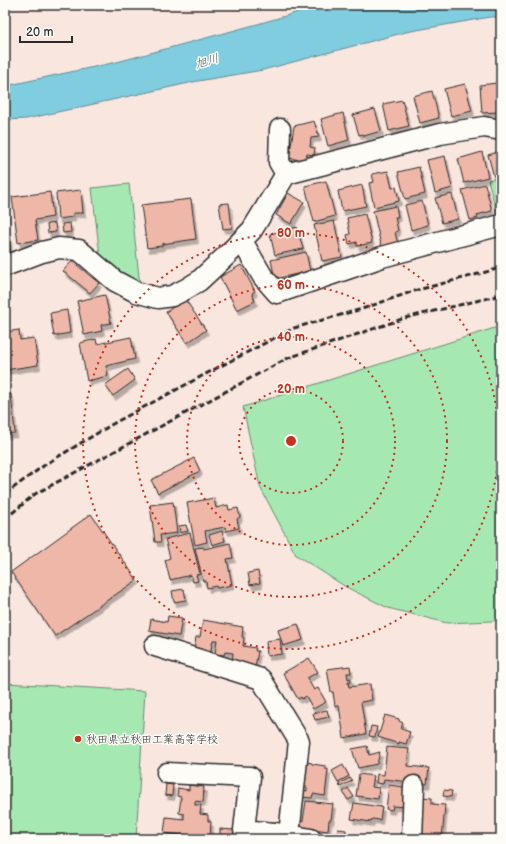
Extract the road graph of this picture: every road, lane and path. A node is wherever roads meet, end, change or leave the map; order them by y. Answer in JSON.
{"nodes":[{"id":1,"x":280,"y":129,"type":"dead end"},
{"id":2,"x":501,"y":130,"type":"edge"},
{"id":3,"x":286,"y":174,"type":"junction"},
{"id":4,"x":501,"y":225,"type":"edge"},
{"id":5,"x":242,"y":241,"type":"junction"},
{"id":6,"x":5,"y":266,"type":"edge"},
{"id":7,"x":155,"y":646,"type":"dead end"},
{"id":8,"x":167,"y":773,"type":"dead end"},
{"id":9,"x":414,"y":786,"type":"dead end"},
{"id":10,"x":279,"y":836,"type":"edge"},
{"id":11,"x":311,"y":839,"type":"edge"},
{"id":12,"x":412,"y":839,"type":"edge"}],
"edges":[{"from":1,"to":3,"type":"street"},
{"from":2,"to":3,"type":"street"},
{"from":3,"to":5,"type":"street"},
{"from":4,"to":5,"type":"street"},
{"from":5,"to":6,"type":"street"},
{"from":7,"to":10,"type":"street"},
{"from":8,"to":10,"type":"street"},
{"from":9,"to":12,"type":"street"},
{"from":10,"to":11,"type":"street"}]}
